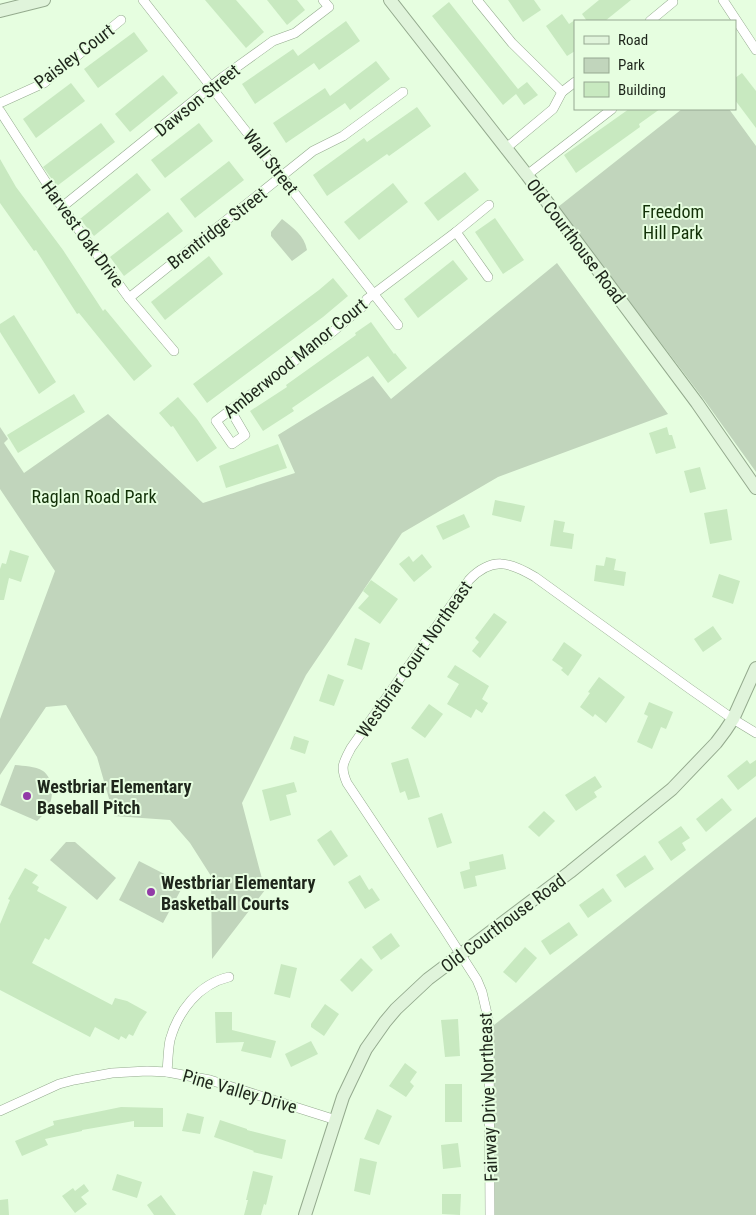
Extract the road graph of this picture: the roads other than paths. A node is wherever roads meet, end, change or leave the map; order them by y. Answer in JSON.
{"nodes":[{"id":1,"x":44,"y":0,"type":"edge"},
{"id":2,"x":143,"y":0,"type":"edge"},
{"id":3,"x":324,"y":0,"type":"edge"},
{"id":4,"x":390,"y":0,"type":"edge"},
{"id":5,"x":477,"y":0,"type":"edge"},
{"id":6,"x":723,"y":0,"type":"edge"},
{"id":7,"x":673,"y":2,"type":"dead end"},
{"id":8,"x":0,"y":11,"type":"edge"},
{"id":9,"x":121,"y":20,"type":"dead end"},
{"id":10,"x":651,"y":20,"type":"edge"},
{"id":11,"x":756,"y":50,"type":"edge"},
{"id":12,"x":574,"y":83,"type":"edge"},
{"id":13,"x":212,"y":87,"type":"junction"},
{"id":14,"x":403,"y":92,"type":"dead end"},
{"id":15,"x":562,"y":92,"type":"junction"},
{"id":16,"x":0,"y":103,"type":"edge"},
{"id":17,"x":611,"y":110,"type":"edge"},
{"id":18,"x":0,"y":111,"type":"edge"},
{"id":19,"x":505,"y":149,"type":"junction"},
{"id":20,"x":528,"y":175,"type":"junction"},
{"id":21,"x":282,"y":177,"type":"junction"},
{"id":22,"x":489,"y":205,"type":"dead end"},
{"id":23,"x":62,"y":207,"type":"junction"},
{"id":24,"x":456,"y":232,"type":"junction"},
{"id":25,"x":488,"y":277,"type":"dead end"},
{"id":26,"x":374,"y":294,"type":"junction"},
{"id":27,"x":129,"y":298,"type":"junction"},
{"id":28,"x":398,"y":325,"type":"dead end"},
{"id":29,"x":174,"y":351,"type":"dead end"},
{"id":30,"x":231,"y":410,"type":"junction"},
{"id":31,"x":756,"y":488,"type":"edge"},
{"id":32,"x":756,"y":668,"type":"edge"},
{"id":33,"x":733,"y":719,"type":"junction"},
{"id":34,"x":756,"y":733,"type":"edge"},
{"id":35,"x":461,"y":955,"type":"junction"},
{"id":36,"x":229,"y":977,"type":"dead end"},
{"id":37,"x":167,"y":1072,"type":"junction"},
{"id":38,"x":0,"y":1111,"type":"edge"},
{"id":39,"x":336,"y":1120,"type":"junction"},
{"id":40,"x":305,"y":1215,"type":"edge"},
{"id":41,"x":490,"y":1215,"type":"edge"}],
"edges":[{"from":1,"to":8,"type":"street"},
{"from":2,"to":13,"type":"street","name":"Wall Street"},
{"from":3,"to":13,"type":"street","name":"Dawson Street"},
{"from":4,"to":19,"type":"street","name":"Old Courthouse Road"},
{"from":5,"to":15,"type":"street"},
{"from":6,"to":11,"type":"street"},
{"from":7,"to":10,"type":"street"},
{"from":9,"to":16,"type":"street","name":"Paisley Court"},
{"from":12,"to":15,"type":"street"},
{"from":13,"to":21,"type":"street","name":"Wall Street"},
{"from":13,"to":23,"type":"street","name":"Dawson Street"},
{"from":14,"to":21,"type":"street","name":"Brentridge Street"},
{"from":15,"to":19,"type":"street"},
{"from":17,"to":20,"type":"street"},
{"from":18,"to":23,"type":"street","name":"Harvest Oak Drive"},
{"from":19,"to":20,"type":"street","name":"Old Courthouse Road"},
{"from":20,"to":31,"type":"street","name":"Old Courthouse Road"},
{"from":21,"to":26,"type":"street","name":"Wall Street"},
{"from":21,"to":27,"type":"street","name":"Brentridge Street"},
{"from":22,"to":24,"type":"street","name":"Amberwood Manor Court"},
{"from":23,"to":27,"type":"street","name":"Harvest Oak Drive"},
{"from":24,"to":25,"type":"street"},
{"from":24,"to":26,"type":"street","name":"Amberwood Manor Court"},
{"from":26,"to":28,"type":"street","name":"Wall Street"},
{"from":26,"to":30,"type":"street","name":"Amberwood Manor Court"},
{"from":27,"to":29,"type":"street","name":"Harvest Oak Drive"},
{"from":30,"to":30,"type":"street","name":"Amberwood Manor Court"},
{"from":32,"to":33,"type":"street","name":"Old Courthouse Road"},
{"from":33,"to":34,"type":"street","name":"Westbriar Court Northeast"},
{"from":33,"to":35,"type":"street","name":"Old Courthouse Road"},
{"from":33,"to":35,"type":"street","name":"Westbriar Court Northeast"},
{"from":35,"to":39,"type":"street","name":"Old Courthouse Road"},
{"from":35,"to":41,"type":"street","name":"Fairway Drive Northeast"},
{"from":36,"to":37,"type":"street"},
{"from":37,"to":38,"type":"street","name":"Pine Valley Drive"},
{"from":37,"to":39,"type":"street","name":"Pine Valley Drive"},
{"from":39,"to":40,"type":"street","name":"Old Courthouse Road"}]}
